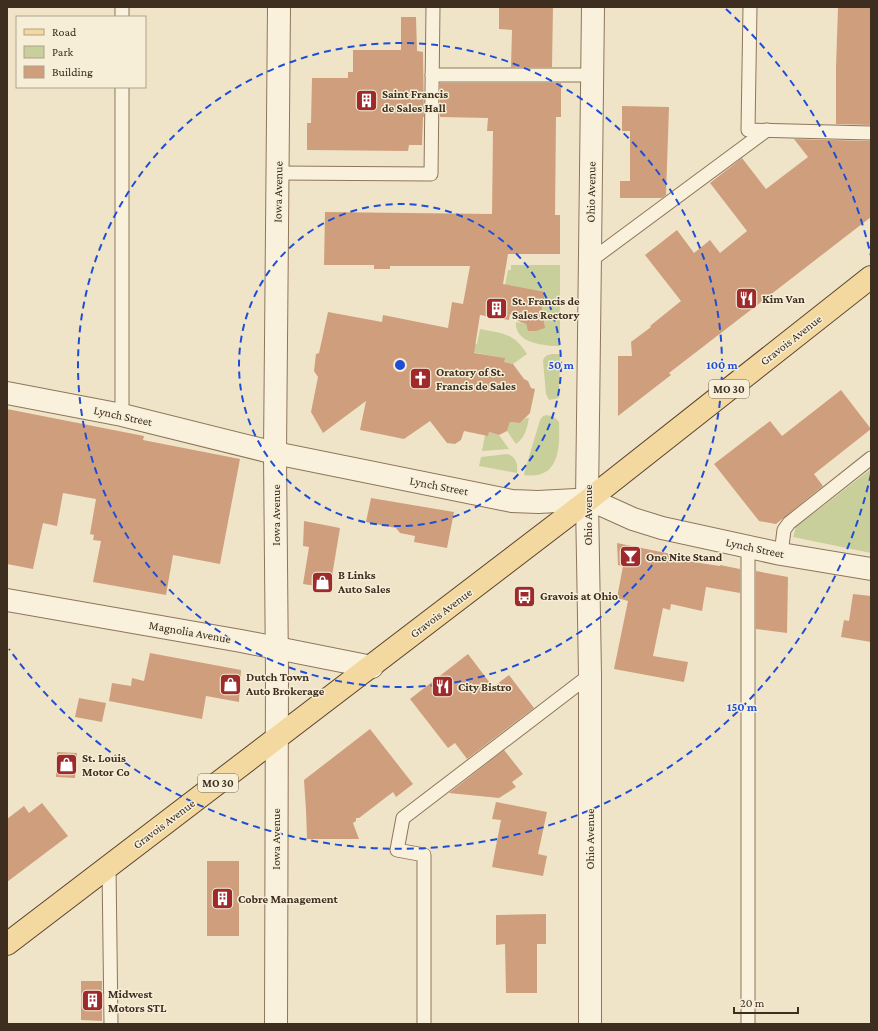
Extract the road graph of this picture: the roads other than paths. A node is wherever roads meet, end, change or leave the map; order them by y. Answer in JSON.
{"nodes":[{"id":1,"x":280,"y":7,"type":"edge"},
{"id":2,"x":433,"y":7,"type":"edge"},
{"id":3,"x":593,"y":7,"type":"edge"},
{"id":4,"x":750,"y":7,"type":"edge"},
{"id":5,"x":432,"y":75,"type":"junction"},
{"id":6,"x":593,"y":75,"type":"junction"},
{"id":7,"x":122,"y":88,"type":"edge"},
{"id":8,"x":767,"y":130,"type":"junction"},
{"id":9,"x":871,"y":133,"type":"edge"},
{"id":10,"x":279,"y":174,"type":"junction"},
{"id":11,"x":590,"y":261,"type":"junction"},
{"id":12,"x":871,"y":277,"type":"edge"},
{"id":13,"x":7,"y":393,"type":"edge"},
{"id":14,"x":122,"y":415,"type":"junction"},
{"id":15,"x":275,"y":453,"type":"junction"},
{"id":16,"x":871,"y":458,"type":"edge"},
{"id":17,"x":587,"y":502,"type":"junction"},
{"id":18,"x":748,"y":546,"type":"junction"},
{"id":19,"x":781,"y":554,"type":"junction"},
{"id":20,"x":871,"y":568,"type":"edge"},
{"id":21,"x":7,"y":600,"type":"edge"},
{"id":22,"x":276,"y":647,"type":"junction"},
{"id":23,"x":372,"y":667,"type":"junction"},
{"id":24,"x":590,"y":675,"type":"junction"},
{"id":25,"x":276,"y":739,"type":"junction"},
{"id":26,"x":109,"y":866,"type":"junction"},
{"id":27,"x":7,"y":944,"type":"edge"},
{"id":28,"x":110,"y":1024,"type":"edge"},
{"id":29,"x":276,"y":1024,"type":"edge"},
{"id":30,"x":424,"y":1024,"type":"edge"},
{"id":31,"x":590,"y":1024,"type":"edge"},
{"id":32,"x":748,"y":1024,"type":"edge"}],
"edges":[{"from":1,"to":10,"type":"street","name":"Iowa Avenue"},
{"from":2,"to":5,"type":"lane"},
{"from":3,"to":6,"type":"street","name":"Ohio Avenue"},
{"from":4,"to":8,"type":"lane"},
{"from":5,"to":6,"type":"lane"},
{"from":5,"to":10,"type":"lane"},
{"from":6,"to":11,"type":"street","name":"Ohio Avenue"},
{"from":7,"to":14,"type":"lane"},
{"from":8,"to":9,"type":"lane"},
{"from":8,"to":11,"type":"lane"},
{"from":10,"to":15,"type":"street","name":"Iowa Avenue"},
{"from":11,"to":17,"type":"street","name":"Ohio Avenue"},
{"from":12,"to":17,"type":"main road","name":"Gravois Avenue","number":"MO 30"},
{"from":13,"to":14,"type":"street","name":"Lynch Street"},
{"from":14,"to":15,"type":"street","name":"Lynch Street"},
{"from":15,"to":17,"type":"street","name":"Lynch Street"},
{"from":15,"to":22,"type":"street","name":"Iowa Avenue"},
{"from":16,"to":19,"type":"lane"},
{"from":17,"to":18,"type":"street","name":"Lynch Street"},
{"from":17,"to":23,"type":"main road","name":"Gravois Avenue","number":"MO 30"},
{"from":17,"to":24,"type":"street","name":"Ohio Avenue"},
{"from":18,"to":19,"type":"street","name":"Lynch Street"},
{"from":18,"to":32,"type":"lane"},
{"from":19,"to":20,"type":"street","name":"Lynch Street"},
{"from":21,"to":22,"type":"street","name":"Magnolia Avenue"},
{"from":22,"to":23,"type":"street","name":"Magnolia Avenue"},
{"from":22,"to":25,"type":"street","name":"Iowa Avenue"},
{"from":23,"to":25,"type":"main road","name":"Gravois Avenue","number":"MO 30"},
{"from":24,"to":30,"type":"lane"},
{"from":24,"to":31,"type":"street","name":"Ohio Avenue"},
{"from":25,"to":26,"type":"main road","name":"Gravois Avenue","number":"MO 30"},
{"from":25,"to":29,"type":"street","name":"Iowa Avenue"},
{"from":26,"to":27,"type":"main road","name":"Gravois Avenue","number":"MO 30"},
{"from":26,"to":28,"type":"lane"}]}
